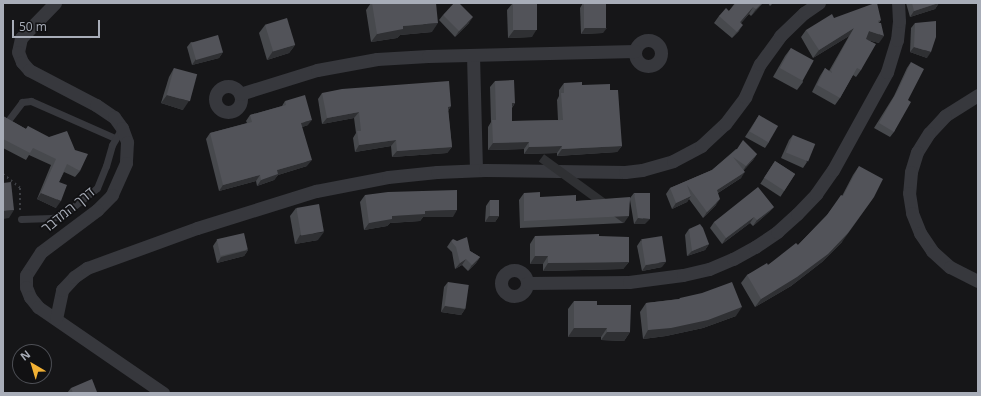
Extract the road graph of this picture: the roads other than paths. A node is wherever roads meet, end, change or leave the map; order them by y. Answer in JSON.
{"nodes":[{"id":1,"x":55,"y":3,"type":"edge"},
{"id":2,"x":819,"y":3,"type":"edge"},
{"id":3,"x":898,"y":3,"type":"edge"},
{"id":4,"x":635,"y":52,"type":"dead end"},
{"id":5,"x":474,"y":55,"type":"junction"},
{"id":6,"x":240,"y":94,"type":"dead end"},
{"id":7,"x":978,"y":95,"type":"edge"},
{"id":8,"x":10,"y":118,"type":"edge"},
{"id":9,"x":119,"y":133,"type":"junction"},
{"id":10,"x":476,"y":170,"type":"junction"},
{"id":11,"x":20,"y":219,"type":"road end"},
{"id":12,"x":978,"y":281,"type":"edge"},
{"id":13,"x":527,"y":283,"type":"dead end"},
{"id":14,"x":56,"y":319,"type":"junction"},
{"id":15,"x":163,"y":393,"type":"edge"}],
"edges":[{"from":1,"to":9,"type":"street","name":"דרך המדבר"},
{"from":2,"to":10,"type":"street"},
{"from":3,"to":13,"type":"street"},
{"from":4,"to":5,"type":"street"},
{"from":5,"to":6,"type":"street"},
{"from":5,"to":10,"type":"street"},
{"from":7,"to":12,"type":"street"},
{"from":8,"to":9,"type":"lane"},
{"from":9,"to":11,"type":"lane"},
{"from":9,"to":14,"type":"street","name":"דרך המדבר"},
{"from":10,"to":14,"type":"street"},
{"from":14,"to":15,"type":"street","name":"דרך המדבר"}]}
